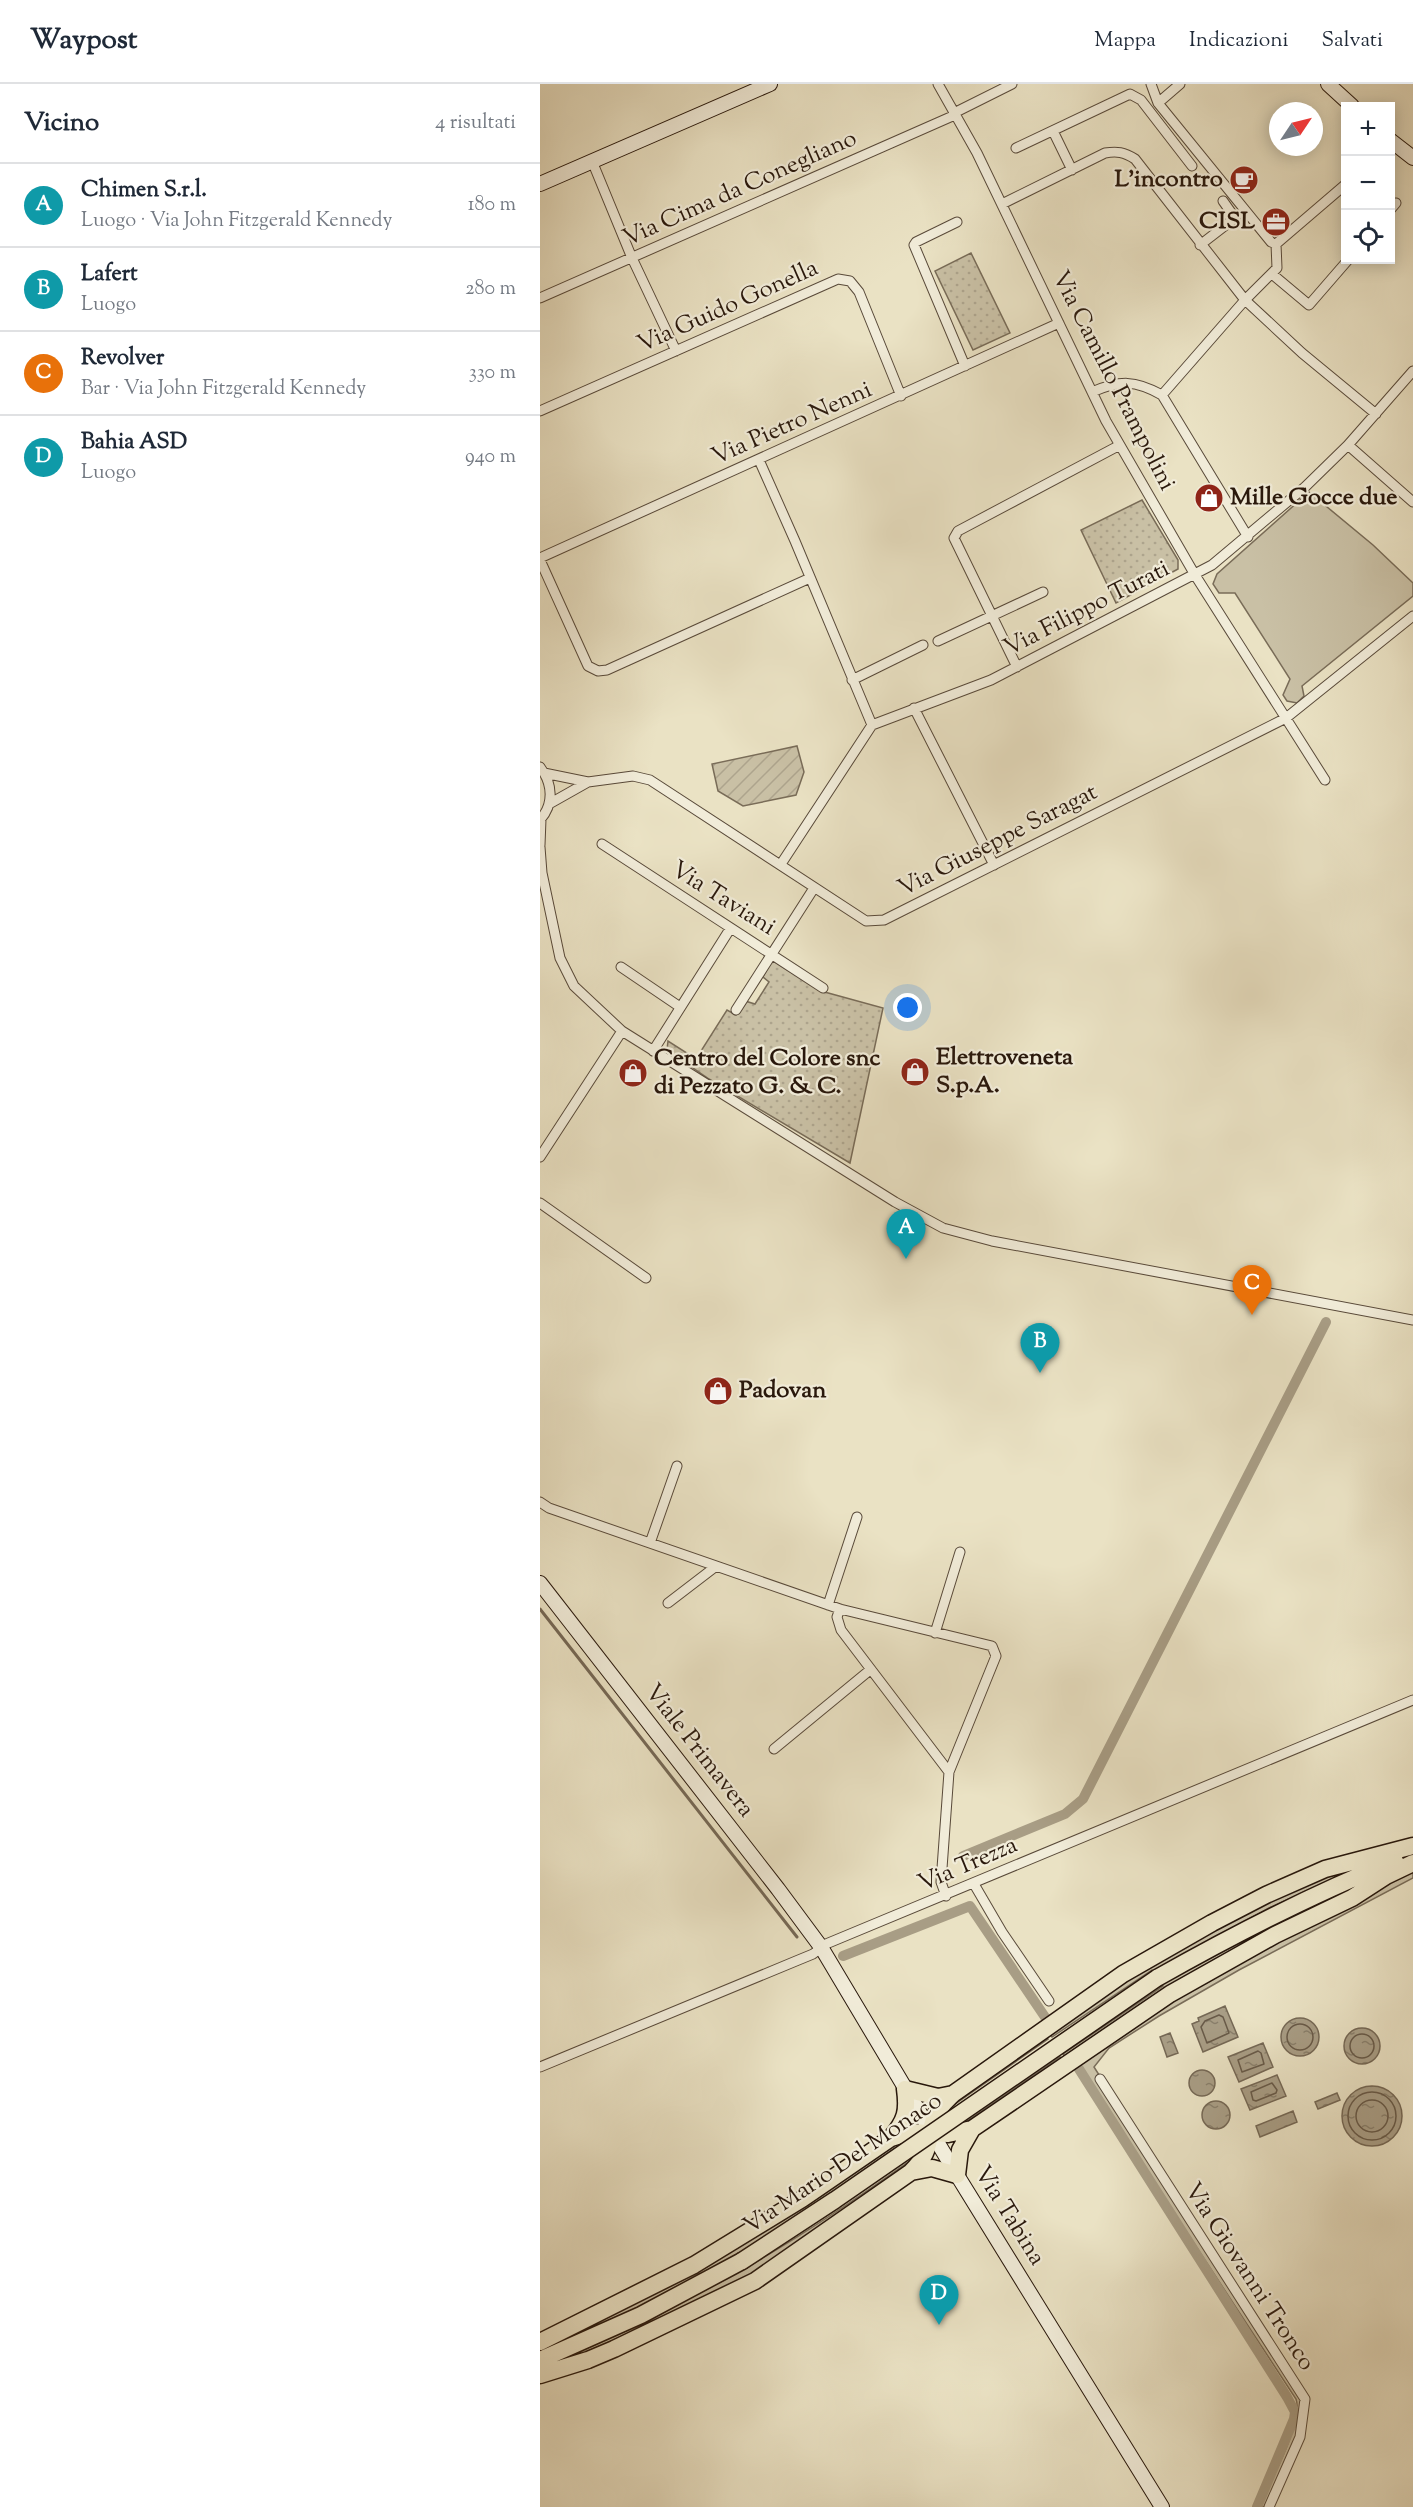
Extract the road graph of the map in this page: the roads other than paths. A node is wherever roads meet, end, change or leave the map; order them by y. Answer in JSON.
{"nodes":[{"id":1,"x":770,"y":84,"type":"edge"},
{"id":2,"x":938,"y":84,"type":"edge"},
{"id":3,"x":1012,"y":84,"type":"edge"},
{"id":4,"x":1151,"y":84,"type":"edge"},
{"id":5,"x":1180,"y":84,"type":"edge"},
{"id":6,"x":1328,"y":84,"type":"edge"},
{"id":7,"x":1348,"y":102,"type":"edge"},
{"id":8,"x":1158,"y":103,"type":"junction"},
{"id":9,"x":954,"y":114,"type":"junction"},
{"id":10,"x":1053,"y":131,"type":"junction"},
{"id":11,"x":1395,"y":145,"type":"edge"},
{"id":12,"x":1016,"y":148,"type":"dead end"},
{"id":13,"x":1413,"y":158,"type":"edge"},
{"id":14,"x":592,"y":161,"type":"junction"},
{"id":15,"x":1192,"y":166,"type":"dead end"},
{"id":16,"x":1072,"y":170,"type":"junction"},
{"id":17,"x":540,"y":184,"type":"edge"},
{"id":18,"x":1341,"y":188,"type":"edge"},
{"id":19,"x":1223,"y":201,"type":"dead end"},
{"id":20,"x":1002,"y":204,"type":"junction"},
{"id":21,"x":957,"y":222,"type":"dead end"},
{"id":22,"x":1276,"y":243,"type":"junction"},
{"id":23,"x":1200,"y":245,"type":"junction"},
{"id":24,"x":632,"y":258,"type":"junction"},
{"id":25,"x":1345,"y":264,"type":"edge"},
{"id":26,"x":1275,"y":271,"type":"junction"},
{"id":27,"x":540,"y":298,"type":"edge"},
{"id":28,"x":1245,"y":300,"type":"junction"},
{"id":29,"x":1059,"y":323,"type":"junction"},
{"id":30,"x":676,"y":351,"type":"junction"},
{"id":31,"x":965,"y":366,"type":"junction"},
{"id":32,"x":1413,"y":371,"type":"edge"},
{"id":33,"x":1092,"y":393,"type":"junction"},
{"id":34,"x":1162,"y":395,"type":"junction"},
{"id":35,"x":901,"y":396,"type":"junction"},
{"id":36,"x":540,"y":411,"type":"edge"},
{"id":37,"x":1376,"y":414,"type":"junction"},
{"id":38,"x":1120,"y":445,"type":"junction"},
{"id":39,"x":1348,"y":445,"type":"junction"},
{"id":40,"x":759,"y":460,"type":"junction"},
{"id":41,"x":1413,"y":502,"type":"edge"},
{"id":42,"x":1248,"y":537,"type":"junction"},
{"id":43,"x":540,"y":559,"type":"edge"},
{"id":44,"x":1195,"y":575,"type":"junction"},
{"id":45,"x":810,"y":578,"type":"junction"},
{"id":46,"x":1043,"y":592,"type":"dead end"},
{"id":47,"x":1413,"y":616,"type":"edge"},
{"id":48,"x":992,"y":617,"type":"junction"},
{"id":49,"x":938,"y":641,"type":"dead end"},
{"id":50,"x":923,"y":645,"type":"dead end"},
{"id":51,"x":1017,"y":667,"type":"junction"},
{"id":52,"x":852,"y":680,"type":"junction"},
{"id":53,"x":914,"y":708,"type":"junction"},
{"id":54,"x":1286,"y":718,"type":"junction"},
{"id":55,"x":872,"y":725,"type":"junction"},
{"id":56,"x":542,"y":770,"type":"edge"},
{"id":57,"x":1325,"y":780,"type":"dead end"},
{"id":58,"x":588,"y":782,"type":"junction"},
{"id":59,"x":549,"y":804,"type":"junction"},
{"id":60,"x":540,"y":820,"type":"edge"},
{"id":61,"x":602,"y":844,"type":"dead end"},
{"id":62,"x":540,"y":846,"type":"edge"},
{"id":63,"x":781,"y":864,"type":"junction"},
{"id":64,"x":994,"y":865,"type":"junction"},
{"id":65,"x":541,"y":872,"type":"edge"},
{"id":66,"x":814,"y":888,"type":"junction"},
{"id":67,"x":730,"y":928,"type":"junction"},
{"id":68,"x":773,"y":954,"type":"junction"},
{"id":69,"x":621,"y":967,"type":"dead end"},
{"id":70,"x":823,"y":988,"type":"dead end"},
{"id":71,"x":680,"y":1007,"type":"junction"},
{"id":72,"x":736,"y":1010,"type":"dead end"},
{"id":73,"x":622,"y":1031,"type":"junction"},
{"id":74,"x":653,"y":1051,"type":"junction"},
{"id":75,"x":540,"y":1157,"type":"edge"},
{"id":76,"x":540,"y":1203,"type":"edge"},
{"id":77,"x":646,"y":1278,"type":"dead end"},
{"id":78,"x":1413,"y":1320,"type":"edge"},
{"id":79,"x":677,"y":1466,"type":"dead end"},
{"id":80,"x":540,"y":1502,"type":"edge"},
{"id":81,"x":857,"y":1517,"type":"dead end"},
{"id":82,"x":650,"y":1544,"type":"junction"},
{"id":83,"x":960,"y":1552,"type":"dead end"},
{"id":84,"x":715,"y":1567,"type":"junction"},
{"id":85,"x":540,"y":1583,"type":"edge"},
{"id":86,"x":668,"y":1603,"type":"dead end"},
{"id":87,"x":828,"y":1605,"type":"junction"},
{"id":88,"x":840,"y":1609,"type":"junction"},
{"id":89,"x":934,"y":1633,"type":"junction"},
{"id":90,"x":870,"y":1670,"type":"junction"},
{"id":91,"x":1413,"y":1700,"type":"edge"},
{"id":92,"x":774,"y":1749,"type":"dead end"},
{"id":93,"x":949,"y":1772,"type":"junction"},
{"id":94,"x":1413,"y":1846,"type":"edge"},
{"id":95,"x":1413,"y":1855,"type":"edge"},
{"id":96,"x":1413,"y":1863,"type":"edge"},
{"id":97,"x":975,"y":1884,"type":"junction"},
{"id":98,"x":946,"y":1896,"type":"junction"},
{"id":99,"x":821,"y":1947,"type":"junction"},
{"id":100,"x":1049,"y":2001,"type":"dead end"},
{"id":101,"x":540,"y":2067,"type":"edge"},
{"id":102,"x":1100,"y":2079,"type":"dead end"},
{"id":103,"x":905,"y":2089,"type":"junction"},
{"id":104,"x":953,"y":2094,"type":"junction"},
{"id":105,"x":972,"y":2129,"type":"junction"},
{"id":106,"x":932,"y":2133,"type":"junction"},
{"id":107,"x":891,"y":2138,"type":"junction"},
{"id":108,"x":911,"y":2172,"type":"junction"},
{"id":109,"x":957,"y":2175,"type":"junction"},
{"id":110,"x":540,"y":2342,"type":"edge"},
{"id":111,"x":540,"y":2360,"type":"edge"},
{"id":112,"x":540,"y":2375,"type":"edge"},
{"id":113,"x":1162,"y":2507,"type":"edge"},
{"id":114,"x":1269,"y":2507,"type":"edge"}],
"edges":[{"from":1,"to":14,"type":"main road"},
{"from":2,"to":9,"type":"street","name":"Via Camillo Prampolini"},
{"from":3,"to":9,"type":"street","name":"Via Cima da Conegliano"},
{"from":4,"to":8,"type":"street"},
{"from":5,"to":8,"type":"street"},
{"from":6,"to":7,"type":"main road"},
{"from":8,"to":22,"type":"street"},
{"from":9,"to":20,"type":"street","name":"Via Camillo Prampolini"},
{"from":9,"to":24,"type":"street","name":"Via Cima da Conegliano"},
{"from":10,"to":12,"type":"street"},
{"from":10,"to":15,"type":"street"},
{"from":10,"to":16,"type":"street"},
{"from":11,"to":13,"type":"main road"},
{"from":14,"to":17,"type":"main road"},
{"from":14,"to":24,"type":"street"},
{"from":16,"to":20,"type":"street"},
{"from":16,"to":23,"type":"street"},
{"from":18,"to":22,"type":"street"},
{"from":19,"to":23,"type":"street"},
{"from":20,"to":29,"type":"street","name":"Via Camillo Prampolini"},
{"from":21,"to":31,"type":"street"},
{"from":22,"to":26,"type":"street"},
{"from":23,"to":28,"type":"street"},
{"from":24,"to":27,"type":"street","name":"Via Cima da Conegliano"},
{"from":24,"to":30,"type":"street"},
{"from":25,"to":26,"type":"street"},
{"from":26,"to":28,"type":"street"},
{"from":28,"to":34,"type":"street"},
{"from":28,"to":37,"type":"street"},
{"from":29,"to":31,"type":"street","name":"Via Pietro Nenni"},
{"from":29,"to":33,"type":"street","name":"Via Camillo Prampolini"},
{"from":30,"to":35,"type":"street","name":"Via Guido Gonella"},
{"from":30,"to":36,"type":"street","name":"Via Guido Gonella"},
{"from":31,"to":35,"type":"street","name":"Via Pietro Nenni"},
{"from":32,"to":37,"type":"street","name":"Via Filippo Turati"},
{"from":33,"to":34,"type":"street"},
{"from":33,"to":38,"type":"street","name":"Via Camillo Prampolini"},
{"from":34,"to":42,"type":"street"},
{"from":35,"to":40,"type":"street","name":"Via Pietro Nenni"},
{"from":37,"to":39,"type":"street","name":"Via Filippo Turati"},
{"from":38,"to":44,"type":"street","name":"Via Camillo Prampolini"},
{"from":38,"to":48,"type":"street"},
{"from":39,"to":41,"type":"street"},
{"from":39,"to":42,"type":"street","name":"Via Filippo Turati"},
{"from":40,"to":43,"type":"street","name":"Via Pietro Nenni"},
{"from":40,"to":45,"type":"street"},
{"from":42,"to":44,"type":"street","name":"Via Filippo Turati"},
{"from":43,"to":45,"type":"street"},
{"from":44,"to":51,"type":"street","name":"Via Filippo Turati"},
{"from":44,"to":54,"type":"street","name":"Via Camillo Prampolini"},
{"from":45,"to":52,"type":"street"},
{"from":46,"to":48,"type":"street"},
{"from":47,"to":54,"type":"street","name":"Via Giuseppe Saragat"},
{"from":48,"to":49,"type":"street"},
{"from":48,"to":51,"type":"street"},
{"from":50,"to":52,"type":"street"},
{"from":51,"to":53,"type":"street","name":"Via Filippo Turati"},
{"from":52,"to":55,"type":"street"},
{"from":53,"to":55,"type":"street","name":"Via Filippo Turati"},
{"from":53,"to":64,"type":"street"},
{"from":54,"to":57,"type":"street","name":"Via Camillo Prampolini"},
{"from":54,"to":64,"type":"street","name":"Via Giuseppe Saragat"},
{"from":55,"to":63,"type":"street"},
{"from":56,"to":58,"type":"street","name":"Via Giuseppe Saragat"},
{"from":56,"to":59,"type":"street"},
{"from":58,"to":59,"type":"street","name":"Via Giuseppe Saragat"},
{"from":58,"to":63,"type":"street","name":"Via Giuseppe Saragat"},
{"from":59,"to":60,"type":"street"},
{"from":60,"to":62,"type":"street"},
{"from":61,"to":67,"type":"street","name":"Via Taviani"},
{"from":62,"to":65,"type":"street"},
{"from":63,"to":66,"type":"street","name":"Via Giuseppe Saragat"},
{"from":64,"to":66,"type":"street","name":"Via Giuseppe Saragat"},
{"from":65,"to":73,"type":"street"},
{"from":66,"to":68,"type":"street"},
{"from":67,"to":68,"type":"street","name":"Via Taviani"},
{"from":67,"to":71,"type":"street"},
{"from":68,"to":70,"type":"street","name":"Via Taviani"},
{"from":68,"to":72,"type":"street"},
{"from":69,"to":71,"type":"street"},
{"from":71,"to":74,"type":"street"},
{"from":73,"to":74,"type":"street"},
{"from":73,"to":75,"type":"street"},
{"from":74,"to":78,"type":"street"},
{"from":76,"to":77,"type":"street"},
{"from":79,"to":82,"type":"street"},
{"from":80,"to":82,"type":"street"},
{"from":81,"to":87,"type":"street"},
{"from":82,"to":84,"type":"street"},
{"from":83,"to":89,"type":"street"},
{"from":84,"to":86,"type":"street"},
{"from":84,"to":87,"type":"street"},
{"from":85,"to":99,"type":"main road","name":"Viale Primavera"},
{"from":87,"to":88,"type":"street"},
{"from":88,"to":89,"type":"street"},
{"from":88,"to":90,"type":"street"},
{"from":89,"to":93,"type":"street"},
{"from":90,"to":92,"type":"street"},
{"from":90,"to":93,"type":"street"},
{"from":91,"to":97,"type":"street","name":"Via Trezza"},
{"from":93,"to":98,"type":"street"},
{"from":94,"to":104,"type":"highway"},
{"from":95,"to":111,"type":"highway","name":"Via Mario Del Monaco","bridge":true},
{"from":96,"to":105,"type":"highway"},
{"from":97,"to":98,"type":"street","name":"Via Trezza"},
{"from":97,"to":100,"type":"street"},
{"from":98,"to":99,"type":"street","name":"Via Trezza"},
{"from":99,"to":101,"type":"street","name":"Via Trezza"},
{"from":99,"to":103,"type":"main road","name":"Via Tabina"},
{"from":102,"to":114,"type":"street","name":"Via Giovanni Tronco"},
{"from":103,"to":104,"type":"highway"},
{"from":103,"to":106,"type":"main road","name":"Via Tabina"},
{"from":103,"to":107,"type":"highway"},
{"from":104,"to":106,"type":"highway"},
{"from":105,"to":106,"type":"highway"},
{"from":105,"to":109,"type":"highway"},
{"from":106,"to":107,"type":"highway"},
{"from":106,"to":108,"type":"highway"},
{"from":106,"to":109,"type":"main road","name":"Via Tabina"},
{"from":107,"to":110,"type":"highway"},
{"from":108,"to":109,"type":"highway"},
{"from":108,"to":112,"type":"highway"},
{"from":109,"to":113,"type":"main road","name":"Via Tabina"}]}
